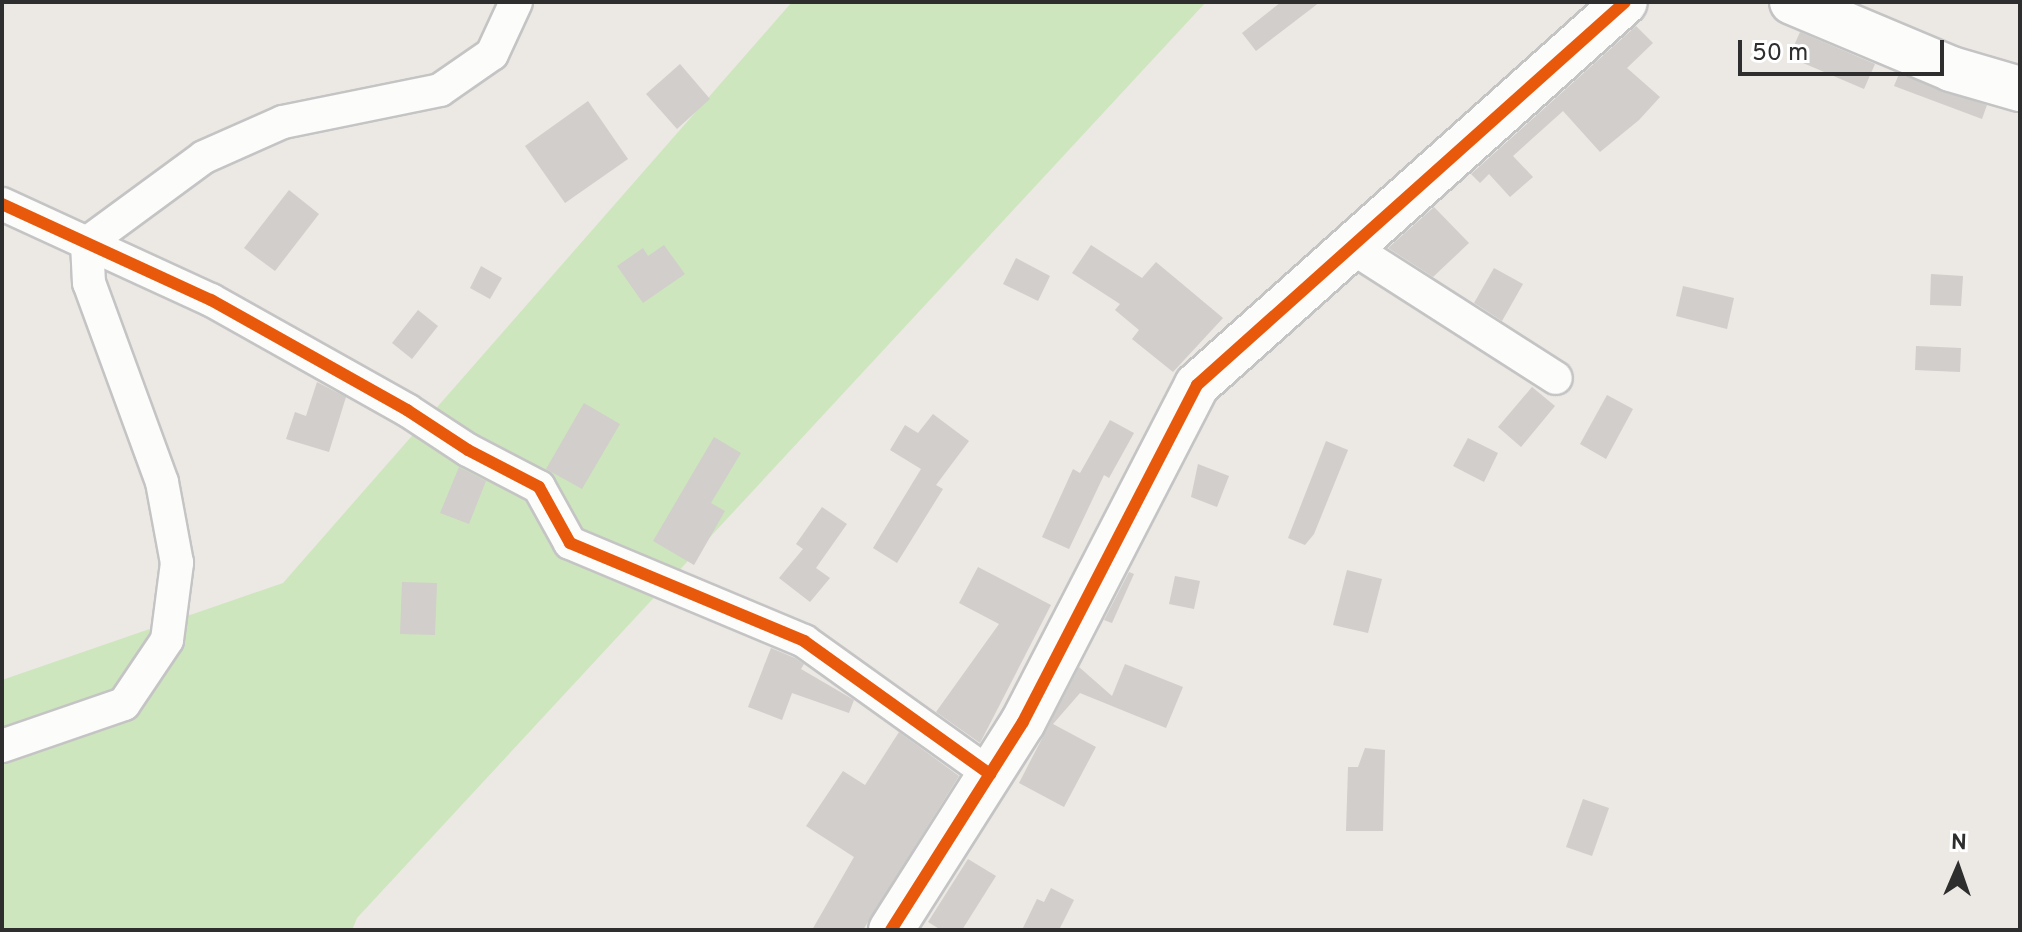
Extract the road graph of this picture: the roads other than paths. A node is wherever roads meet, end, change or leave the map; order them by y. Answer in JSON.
{"nodes":[{"id":1,"x":516,"y":2,"type":"edge"},
{"id":2,"x":1625,"y":2,"type":"edge"},
{"id":3,"x":1792,"y":2,"type":"edge"},
{"id":4,"x":2020,"y":89,"type":"edge"},
{"id":5,"x":2,"y":204,"type":"edge"},
{"id":6,"x":87,"y":243,"type":"junction"},
{"id":7,"x":1351,"y":247,"type":"junction"},
{"id":8,"x":1556,"y":378,"type":"dead end"},
{"id":9,"x":2,"y":746,"type":"edge"},
{"id":10,"x":990,"y":774,"type":"junction"},
{"id":11,"x":891,"y":930,"type":"edge"}],
"edges":[{"from":1,"to":6,"type":"street"},
{"from":2,"to":7,"type":"street"},
{"from":3,"to":4,"type":"street"},
{"from":5,"to":6,"type":"street"},
{"from":6,"to":9,"type":"street"},
{"from":6,"to":10,"type":"street"},
{"from":7,"to":8,"type":"street"},
{"from":7,"to":10,"type":"street"},
{"from":10,"to":11,"type":"street"}]}
